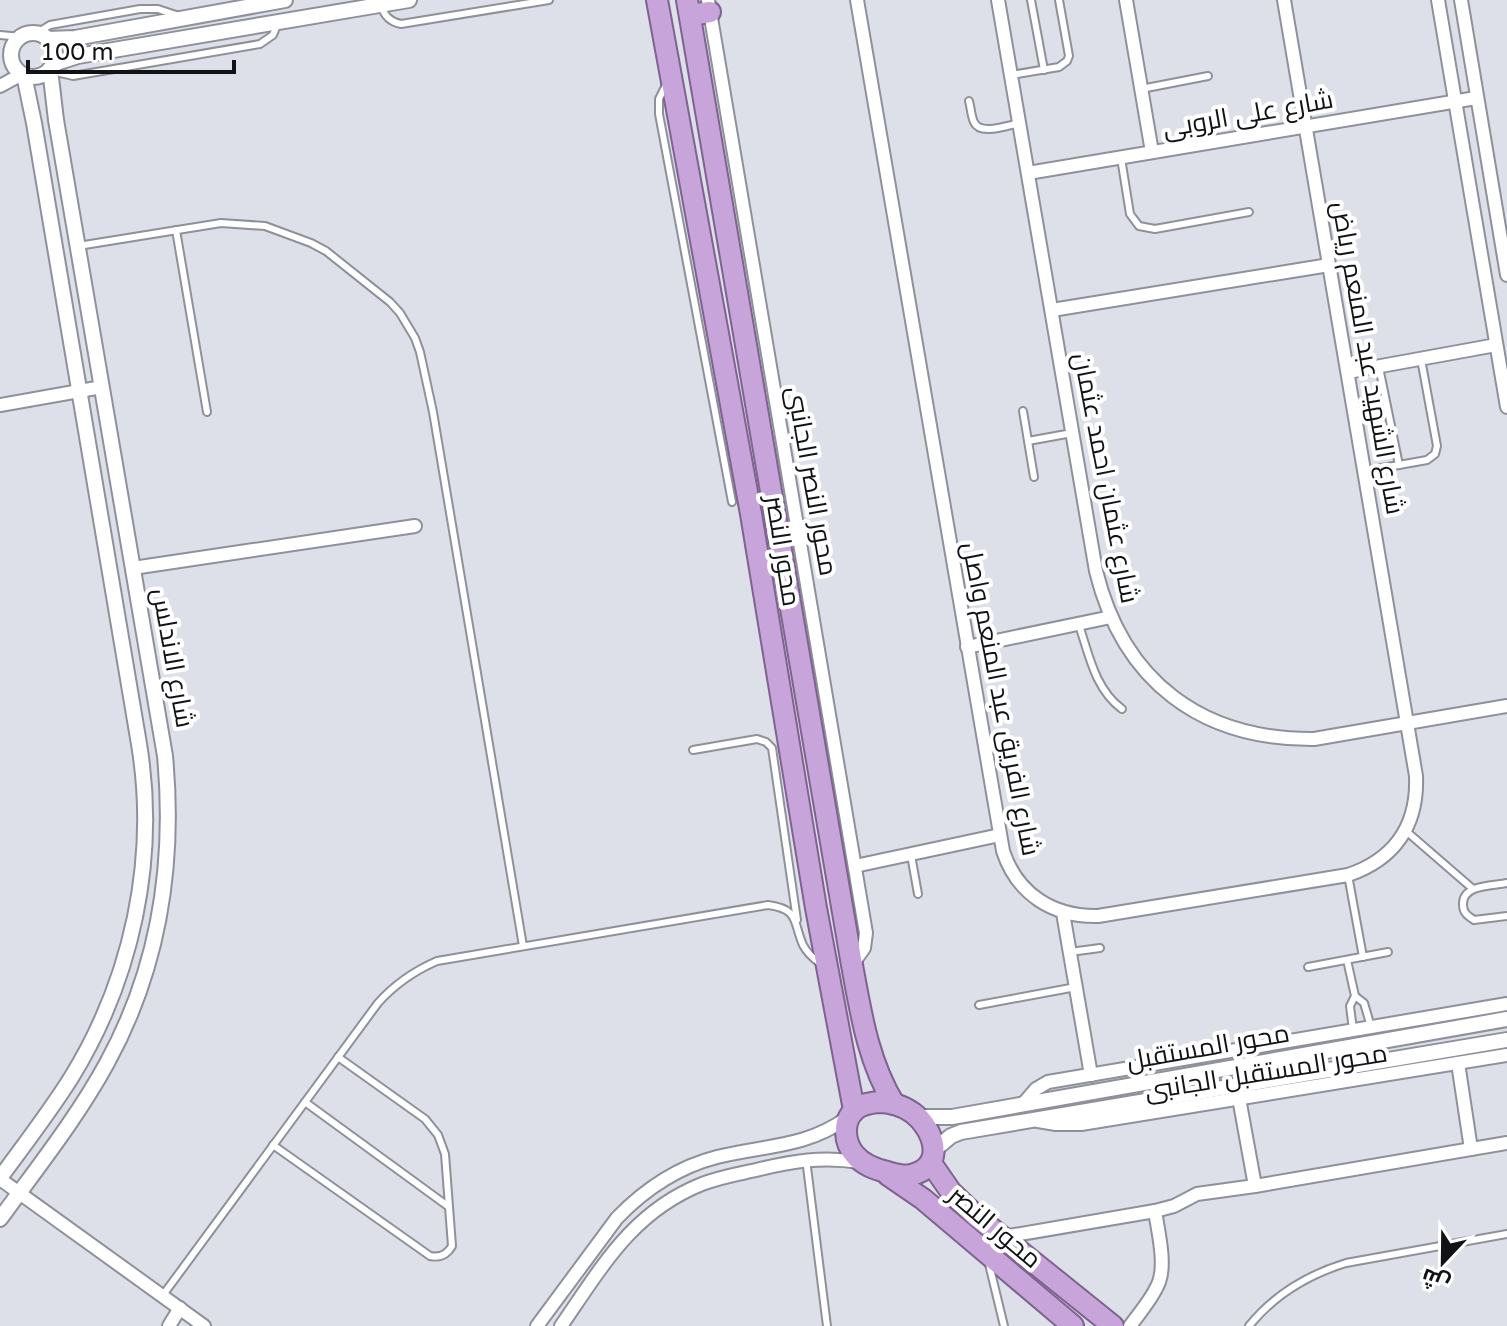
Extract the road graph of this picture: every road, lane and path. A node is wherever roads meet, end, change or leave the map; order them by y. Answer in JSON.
{"nodes":[{"id":1,"x":285,"y":0,"type":"edge"},
{"id":2,"x":409,"y":0,"type":"edge"},
{"id":3,"x":549,"y":0,"type":"edge"},
{"id":4,"x":657,"y":0,"type":"edge"},
{"id":5,"x":857,"y":0,"type":"edge"},
{"id":6,"x":998,"y":0,"type":"edge"},
{"id":7,"x":1031,"y":0,"type":"edge"},
{"id":8,"x":1059,"y":0,"type":"edge"},
{"id":9,"x":1126,"y":0,"type":"edge"},
{"id":10,"x":1284,"y":0,"type":"edge"},
{"id":11,"x":1438,"y":0,"type":"edge"},
{"id":12,"x":1461,"y":0,"type":"edge"},
{"id":13,"x":381,"y":5,"type":"junction"},
{"id":14,"x":698,"y":7,"type":"edge"},
{"id":15,"x":0,"y":35,"type":"edge"},
{"id":16,"x":23,"y":42,"type":"edge"},
{"id":17,"x":51,"y":67,"type":"junction"},
{"id":18,"x":1044,"y":70,"type":"junction"},
{"id":19,"x":0,"y":71,"type":"edge"},
{"id":20,"x":21,"y":74,"type":"junction"},
{"id":21,"x":1011,"y":75,"type":"junction"},
{"id":22,"x":1208,"y":76,"type":"dead end"},
{"id":23,"x":671,"y":80,"type":"junction"},
{"id":24,"x":0,"y":86,"type":"edge"},
{"id":25,"x":1141,"y":89,"type":"junction"},
{"id":26,"x":1476,"y":98,"type":"junction"},
{"id":27,"x":969,"y":101,"type":"dead end"},
{"id":28,"x":1455,"y":102,"type":"junction"},
{"id":29,"x":1020,"y":123,"type":"junction"},
{"id":30,"x":1306,"y":127,"type":"junction"},
{"id":31,"x":1152,"y":152,"type":"junction"},
{"id":32,"x":1121,"y":158,"type":"junction"},
{"id":33,"x":1028,"y":173,"type":"junction"},
{"id":34,"x":1249,"y":212,"type":"dead end"},
{"id":35,"x":176,"y":230,"type":"junction"},
{"id":36,"x":78,"y":246,"type":"junction"},
{"id":37,"x":56,"y":250,"type":"junction"},
{"id":38,"x":1329,"y":265,"type":"junction"},
{"id":39,"x":1507,"y":275,"type":"edge"},
{"id":40,"x":1052,"y":310,"type":"junction"},
{"id":41,"x":1496,"y":345,"type":"junction"},
{"id":42,"x":1421,"y":359,"type":"junction"},
{"id":43,"x":1379,"y":366,"type":"junction"},
{"id":44,"x":1348,"y":372,"type":"junction"},
{"id":45,"x":102,"y":387,"type":"junction"},
{"id":46,"x":79,"y":391,"type":"junction"},
{"id":47,"x":0,"y":405,"type":"edge"},
{"id":48,"x":1507,"y":407,"type":"edge"},
{"id":49,"x":1023,"y":411,"type":"dead end"},
{"id":50,"x":207,"y":412,"type":"dead end"},
{"id":51,"x":1073,"y":433,"type":"junction"},
{"id":52,"x":1028,"y":441,"type":"junction"},
{"id":53,"x":1399,"y":465,"type":"junction"},
{"id":54,"x":1365,"y":471,"type":"junction"},
{"id":55,"x":1034,"y":477,"type":"dead end"},
{"id":56,"x":732,"y":502,"type":"dead end"},
{"id":57,"x":775,"y":511,"type":"junction"},
{"id":58,"x":751,"y":514,"type":"junction"},
{"id":59,"x":415,"y":526,"type":"dead end"},
{"id":60,"x":133,"y":568,"type":"junction"},
{"id":61,"x":1111,"y":617,"type":"junction"},
{"id":62,"x":1079,"y":624,"type":"junction"},
{"id":63,"x":967,"y":647,"type":"junction"},
{"id":64,"x":1507,"y":706,"type":"edge"},
{"id":65,"x":1122,"y":709,"type":"dead end"},
{"id":66,"x":1408,"y":723,"type":"junction"},
{"id":67,"x":693,"y":750,"type":"dead end"},
{"id":68,"x":1405,"y":830,"type":"junction"},
{"id":69,"x":1000,"y":835,"type":"junction"},
{"id":70,"x":911,"y":854,"type":"junction"},
{"id":71,"x":855,"y":866,"type":"junction"},
{"id":72,"x":1348,"y":875,"type":"junction"},
{"id":73,"x":1507,"y":883,"type":"edge"},
{"id":74,"x":1473,"y":889,"type":"junction"},
{"id":75,"x":918,"y":894,"type":"dead end"},
{"id":76,"x":1063,"y":913,"type":"junction"},
{"id":77,"x":1507,"y":916,"type":"edge"},
{"id":78,"x":797,"y":921,"type":"junction"},
{"id":79,"x":523,"y":946,"type":"junction"},
{"id":80,"x":1100,"y":948,"type":"dead end"},
{"id":81,"x":1070,"y":952,"type":"junction"},
{"id":82,"x":1388,"y":952,"type":"dead end"},
{"id":83,"x":1363,"y":957,"type":"junction"},
{"id":84,"x":1347,"y":960,"type":"junction"},
{"id":85,"x":852,"y":965,"type":"junction"},
{"id":86,"x":1308,"y":967,"type":"dead end"},
{"id":87,"x":828,"y":968,"type":"junction"},
{"id":88,"x":1076,"y":987,"type":"junction"},
{"id":89,"x":1355,"y":996,"type":"junction"},
{"id":90,"x":1507,"y":1004,"type":"edge"},
{"id":91,"x":979,"y":1005,"type":"dead end"},
{"id":92,"x":1507,"y":1019,"type":"edge"},
{"id":93,"x":1371,"y":1027,"type":"junction"},
{"id":94,"x":1353,"y":1030,"type":"junction"},
{"id":95,"x":1507,"y":1040,"type":"edge"},
{"id":96,"x":1507,"y":1055,"type":"edge"},
{"id":97,"x":338,"y":1057,"type":"junction"},
{"id":98,"x":873,"y":1061,"type":"junction"},
{"id":99,"x":1458,"y":1063,"type":"junction"},
{"id":100,"x":846,"y":1065,"type":"junction"},
{"id":101,"x":1091,"y":1075,"type":"junction"},
{"id":102,"x":1216,"y":1096,"type":"junction"},
{"id":103,"x":1239,"y":1098,"type":"junction"},
{"id":104,"x":305,"y":1102,"type":"junction"},
{"id":105,"x":1024,"y":1103,"type":"junction"},
{"id":106,"x":894,"y":1104,"type":"junction"},
{"id":107,"x":852,"y":1114,"type":"junction"},
{"id":108,"x":918,"y":1117,"type":"junction"},
{"id":109,"x":1507,"y":1143,"type":"edge"},
{"id":110,"x":273,"y":1145,"type":"junction"},
{"id":111,"x":1471,"y":1149,"type":"junction"},
{"id":112,"x":932,"y":1157,"type":"junction"},
{"id":113,"x":806,"y":1159,"type":"junction"},
{"id":114,"x":872,"y":1166,"type":"junction"},
{"id":115,"x":0,"y":1178,"type":"edge"},
{"id":116,"x":1255,"y":1186,"type":"junction"},
{"id":117,"x":19,"y":1192,"type":"junction"},
{"id":118,"x":449,"y":1207,"type":"junction"},
{"id":119,"x":1155,"y":1211,"type":"junction"},
{"id":120,"x":0,"y":1219,"type":"edge"},
{"id":121,"x":1507,"y":1234,"type":"edge"},
{"id":122,"x":1003,"y":1237,"type":"junction"},
{"id":123,"x":987,"y":1253,"type":"junction"},
{"id":124,"x":162,"y":1296,"type":"junction"},
{"id":125,"x":180,"y":1308,"type":"junction"},
{"id":126,"x":169,"y":1326,"type":"edge"},
{"id":127,"x":204,"y":1326,"type":"edge"},
{"id":128,"x":537,"y":1326,"type":"edge"},
{"id":129,"x":561,"y":1326,"type":"edge"},
{"id":130,"x":827,"y":1326,"type":"edge"},
{"id":131,"x":1004,"y":1326,"type":"edge"},
{"id":132,"x":1073,"y":1326,"type":"edge"},
{"id":133,"x":1113,"y":1326,"type":"edge"},
{"id":134,"x":1130,"y":1326,"type":"edge"},
{"id":135,"x":1249,"y":1326,"type":"edge"}],
"edges":[{"from":1,"to":16,"type":"street"},
{"from":2,"to":13,"type":"street"},
{"from":3,"to":13,"type":"lane"},
{"from":4,"to":23,"type":"highway","name":"محور النصر"},
{"from":5,"to":63,"type":"street","name":"شارع الفريق عبد المنعم واصل"},
{"from":6,"to":21,"type":"street","name":"شارع عثمان احمد عثمان"},
{"from":7,"to":18,"type":"lane"},
{"from":8,"to":18,"type":"lane"},
{"from":9,"to":25,"type":"street"},
{"from":10,"to":30,"type":"street","name":"شارع الشهيد عبد المنعم رياض"},
{"from":11,"to":28,"type":"street"},
{"from":12,"to":26,"type":"street"},
{"from":13,"to":17,"type":"street"},
{"from":14,"to":57,"type":"highway","name":"محور النصر"},
{"from":14,"to":71,"type":"street","name":"محور النصر الجانبى"},
{"from":15,"to":16,"type":"lane"},
{"from":16,"to":17,"type":"street"},
{"from":16,"to":20,"type":"street"},
{"from":17,"to":20,"type":"street"},
{"from":17,"to":36,"type":"street","name":"شارع الاندلس"},
{"from":18,"to":21,"type":"lane"},
{"from":19,"to":20,"type":"street"},
{"from":20,"to":24,"type":"street"},
{"from":20,"to":37,"type":"street","name":"شارع الاندلس"},
{"from":21,"to":29,"type":"street","name":"شارع عثمان احمد عثمان"},
{"from":22,"to":25,"type":"lane"},
{"from":23,"to":56,"type":"lane"},
{"from":23,"to":58,"type":"highway","name":"محور النصر"},
{"from":25,"to":31,"type":"street"},
{"from":26,"to":28,"type":"street","name":"شارع على الروبى"},
{"from":26,"to":39,"type":"street"},
{"from":27,"to":29,"type":"lane"},
{"from":28,"to":30,"type":"street","name":"شارع على الروبى"},
{"from":28,"to":41,"type":"street"},
{"from":29,"to":33,"type":"street","name":"شارع عثمان احمد عثمان"},
{"from":30,"to":31,"type":"street","name":"شارع على الروبى"},
{"from":30,"to":38,"type":"street","name":"شارع الشهيد عبد المنعم رياض"},
{"from":31,"to":32,"type":"street","name":"شارع على الروبى"},
{"from":32,"to":33,"type":"street","name":"شارع على الروبى"},
{"from":32,"to":34,"type":"lane"},
{"from":33,"to":40,"type":"street","name":"شارع عثمان احمد عثمان"},
{"from":35,"to":36,"type":"lane"},
{"from":35,"to":50,"type":"lane"},
{"from":35,"to":79,"type":"lane"},
{"from":36,"to":37,"type":"street"},
{"from":36,"to":45,"type":"street","name":"شارع الاندلس"},
{"from":37,"to":46,"type":"street","name":"شارع الاندلس"},
{"from":38,"to":40,"type":"street"},
{"from":38,"to":44,"type":"street","name":"شارع الشهيد عبد المنعم رياض"},
{"from":40,"to":51,"type":"street","name":"شارع عثمان احمد عثمان"},
{"from":41,"to":42,"type":"street"},
{"from":41,"to":48,"type":"street"},
{"from":42,"to":43,"type":"street"},
{"from":42,"to":53,"type":"lane"},
{"from":43,"to":44,"type":"street"},
{"from":43,"to":53,"type":"lane"},
{"from":44,"to":54,"type":"street","name":"شارع الشهيد عبد المنعم رياض"},
{"from":45,"to":46,"type":"street"},
{"from":45,"to":60,"type":"street","name":"شارع الاندلس"},
{"from":46,"to":47,"type":"street"},
{"from":46,"to":115,"type":"street","name":"شارع الاندلس"},
{"from":49,"to":52,"type":"lane"},
{"from":51,"to":52,"type":"lane"},
{"from":51,"to":61,"type":"street","name":"شارع عثمان احمد عثمان"},
{"from":52,"to":55,"type":"lane"},
{"from":53,"to":54,"type":"lane"},
{"from":54,"to":66,"type":"street","name":"شارع الشهيد عبد المنعم رياض"},
{"from":57,"to":58,"type":"highway"},
{"from":57,"to":85,"type":"highway","name":"محور النصر"},
{"from":58,"to":87,"type":"highway","name":"محور النصر"},
{"from":59,"to":60,"type":"street"},
{"from":60,"to":117,"type":"street","name":"شارع الاندلس"},
{"from":61,"to":62,"type":"street"},
{"from":61,"to":66,"type":"street","name":"شارع عثمان احمد عثمان"},
{"from":62,"to":63,"type":"street"},
{"from":62,"to":65,"type":"lane"},
{"from":63,"to":69,"type":"street","name":"شارع الفريق عبد المنعم واصل"},
{"from":64,"to":66,"type":"street","name":"شارع عثمان احمد عثمان"},
{"from":66,"to":68,"type":"street","name":"شارع الفريق عبد المنعم واصل"},
{"from":67,"to":78,"type":"lane"},
{"from":68,"to":72,"type":"street","name":"شارع الفريق عبد المنعم واصل"},
{"from":68,"to":74,"type":"lane"},
{"from":69,"to":70,"type":"street"},
{"from":69,"to":76,"type":"street","name":"شارع الفريق عبد المنعم واصل"},
{"from":70,"to":71,"type":"street"},
{"from":70,"to":75,"type":"lane"},
{"from":71,"to":85,"type":"street","name":"محور النصر الجانبى"},
{"from":72,"to":76,"type":"street","name":"شارع الفريق عبد المنعم واصل"},
{"from":72,"to":83,"type":"lane"},
{"from":73,"to":74,"type":"lane"},
{"from":74,"to":77,"type":"lane"},
{"from":76,"to":81,"type":"street"},
{"from":78,"to":79,"type":"lane"},
{"from":78,"to":87,"type":"lane"},
{"from":79,"to":97,"type":"lane"},
{"from":80,"to":81,"type":"lane"},
{"from":81,"to":88,"type":"street"},
{"from":82,"to":83,"type":"lane"},
{"from":83,"to":84,"type":"lane"},
{"from":84,"to":86,"type":"lane"},
{"from":84,"to":89,"type":"lane"},
{"from":85,"to":98,"type":"highway","name":"محور النصر"},
{"from":87,"to":100,"type":"highway","name":"محور النصر"},
{"from":88,"to":91,"type":"lane"},
{"from":88,"to":101,"type":"street"},
{"from":89,"to":93,"type":"lane"},
{"from":89,"to":94,"type":"lane"},
{"from":90,"to":93,"type":"street","name":"محور المستقبل الجانبى"},
{"from":92,"to":105,"type":"street","name":"محور المستقبل"},
{"from":93,"to":94,"type":"street","name":"محور المستقبل الجانبى"},
{"from":94,"to":101,"type":"street","name":"محور المستقبل الجانبى"},
{"from":95,"to":102,"type":"street","name":"محور المستقبل"},
{"from":96,"to":99,"type":"street","name":"محور المستقبل الجانبى"},
{"from":97,"to":104,"type":"lane"},
{"from":97,"to":118,"type":"lane"},
{"from":98,"to":100,"type":"highway"},
{"from":98,"to":106,"type":"highway","name":"محور النصر"},
{"from":99,"to":103,"type":"street","name":"محور المستقبل الجانبى"},
{"from":99,"to":111,"type":"street"},
{"from":100,"to":107,"type":"highway","name":"محور النصر"},
{"from":101,"to":105,"type":"street","name":"محور المستقبل الجانبى"},
{"from":102,"to":103,"type":"street","name":"محور المستقبل الجانبى"},
{"from":102,"to":112,"type":"street","name":"محور المستقبل"},
{"from":103,"to":116,"type":"street"},
{"from":104,"to":110,"type":"lane"},
{"from":104,"to":118,"type":"lane"},
{"from":105,"to":108,"type":"street","name":"محور المستقبل"},
{"from":106,"to":107,"type":"highway"},
{"from":106,"to":108,"type":"highway"},
{"from":107,"to":114,"type":"highway"},
{"from":107,"to":128,"type":"street"},
{"from":108,"to":112,"type":"highway"},
{"from":109,"to":111,"type":"street"},
{"from":110,"to":118,"type":"lane"},
{"from":110,"to":124,"type":"lane"},
{"from":111,"to":116,"type":"street"},
{"from":112,"to":114,"type":"highway"},
{"from":112,"to":122,"type":"highway","name":"محور النصر"},
{"from":113,"to":114,"type":"street"},
{"from":113,"to":129,"type":"street"},
{"from":113,"to":130,"type":"lane"},
{"from":114,"to":123,"type":"highway","name":"محور النصر"},
{"from":115,"to":117,"type":"street"},
{"from":116,"to":119,"type":"street"},
{"from":117,"to":120,"type":"street","name":"شارع الاندلس"},
{"from":117,"to":124,"type":"street"},
{"from":119,"to":122,"type":"street"},
{"from":119,"to":134,"type":"street"},
{"from":121,"to":135,"type":"lane"},
{"from":122,"to":133,"type":"highway","name":"محور النصر"},
{"from":123,"to":131,"type":"lane"},
{"from":123,"to":132,"type":"highway","name":"محور النصر"},
{"from":124,"to":125,"type":"street"},
{"from":125,"to":126,"type":"street"},
{"from":125,"to":127,"type":"street"}]}
